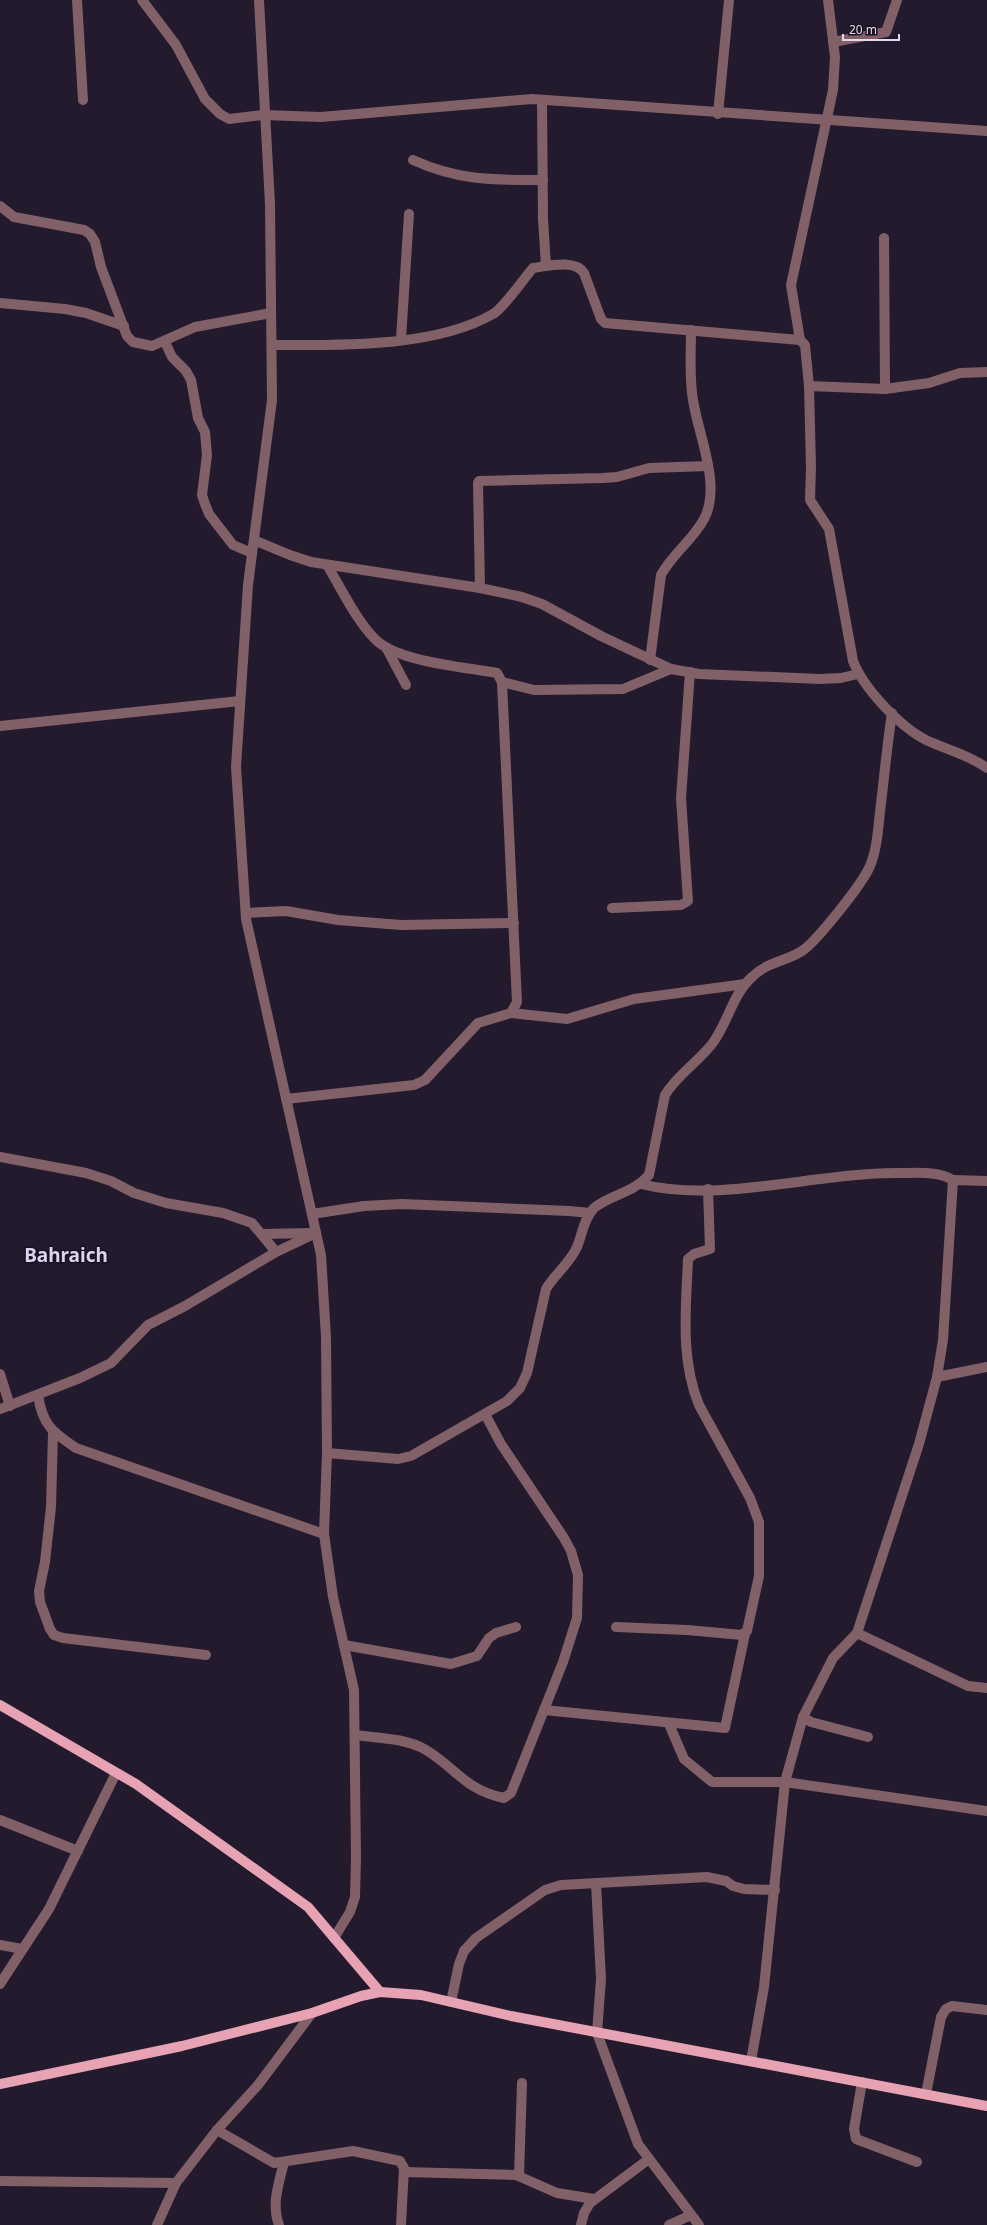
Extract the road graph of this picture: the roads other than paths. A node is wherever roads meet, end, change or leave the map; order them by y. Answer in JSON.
{"nodes":[{"id":1,"x":77,"y":0,"type":"edge"},
{"id":2,"x":142,"y":0,"type":"edge"},
{"id":3,"x":259,"y":0,"type":"edge"},
{"id":4,"x":729,"y":0,"type":"edge"},
{"id":5,"x":828,"y":0,"type":"edge"},
{"id":6,"x":897,"y":0,"type":"edge"},
{"id":7,"x":833,"y":42,"type":"junction"},
{"id":8,"x":83,"y":100,"type":"dead end"},
{"id":9,"x":542,"y":100,"type":"junction"},
{"id":10,"x":718,"y":114,"type":"junction"},
{"id":11,"x":263,"y":115,"type":"junction"},
{"id":12,"x":825,"y":121,"type":"junction"},
{"id":13,"x":987,"y":131,"type":"edge"},
{"id":14,"x":413,"y":160,"type":"dead end"},
{"id":15,"x":543,"y":180,"type":"junction"},
{"id":16,"x":0,"y":206,"type":"edge"},
{"id":17,"x":409,"y":214,"type":"dead end"},
{"id":18,"x":884,"y":238,"type":"dead end"},
{"id":19,"x":546,"y":266,"type":"junction"},
{"id":20,"x":0,"y":303,"type":"edge"},
{"id":21,"x":271,"y":313,"type":"junction"},
{"id":22,"x":124,"y":326,"type":"junction"},
{"id":23,"x":691,"y":330,"type":"junction"},
{"id":24,"x":401,"y":340,"type":"junction"},
{"id":25,"x":800,"y":340,"type":"junction"},
{"id":26,"x":165,"y":342,"type":"junction"},
{"id":27,"x":272,"y":345,"type":"junction"},
{"id":28,"x":987,"y":372,"type":"edge"},
{"id":29,"x":809,"y":386,"type":"junction"},
{"id":30,"x":885,"y":389,"type":"junction"},
{"id":31,"x":708,"y":466,"type":"junction"},
{"id":32,"x":254,"y":540,"type":"junction"},
{"id":33,"x":252,"y":553,"type":"junction"},
{"id":34,"x":327,"y":564,"type":"junction"},
{"id":35,"x":480,"y":588,"type":"junction"},
{"id":36,"x":387,"y":649,"type":"junction"},
{"id":37,"x":650,"y":660,"type":"junction"},
{"id":38,"x":671,"y":669,"type":"junction"},
{"id":39,"x":690,"y":672,"type":"junction"},
{"id":40,"x":858,"y":674,"type":"junction"},
{"id":41,"x":502,"y":682,"type":"junction"},
{"id":42,"x":406,"y":684,"type":"dead end"},
{"id":43,"x":240,"y":701,"type":"junction"},
{"id":44,"x":892,"y":713,"type":"junction"},
{"id":45,"x":0,"y":726,"type":"edge"},
{"id":46,"x":986,"y":766,"type":"edge"},
{"id":47,"x":612,"y":908,"type":"dead end"},
{"id":48,"x":246,"y":912,"type":"junction"},
{"id":49,"x":514,"y":923,"type":"junction"},
{"id":50,"x":745,"y":984,"type":"junction"},
{"id":51,"x":511,"y":1013,"type":"junction"},
{"id":52,"x":286,"y":1099,"type":"junction"},
{"id":53,"x":0,"y":1157,"type":"edge"},
{"id":54,"x":953,"y":1180,"type":"junction"},
{"id":55,"x":987,"y":1181,"type":"edge"},
{"id":56,"x":641,"y":1184,"type":"junction"},
{"id":57,"x":708,"y":1189,"type":"junction"},
{"id":58,"x":590,"y":1213,"type":"junction"},
{"id":59,"x":312,"y":1214,"type":"junction"},
{"id":60,"x":316,"y":1233,"type":"junction"},
{"id":61,"x":263,"y":1234,"type":"junction"},
{"id":62,"x":276,"y":1252,"type":"junction"},
{"id":63,"x":987,"y":1367,"type":"edge"},
{"id":64,"x":0,"y":1374,"type":"edge"},
{"id":65,"x":937,"y":1377,"type":"junction"},
{"id":66,"x":38,"y":1395,"type":"junction"},
{"id":67,"x":10,"y":1406,"type":"junction"},
{"id":68,"x":0,"y":1409,"type":"edge"},
{"id":69,"x":485,"y":1414,"type":"junction"},
{"id":70,"x":53,"y":1433,"type":"junction"},
{"id":71,"x":327,"y":1453,"type":"junction"},
{"id":72,"x":324,"y":1534,"type":"junction"},
{"id":73,"x":616,"y":1626,"type":"dead end"},
{"id":74,"x":516,"y":1627,"type":"dead end"},
{"id":75,"x":857,"y":1633,"type":"junction"},
{"id":76,"x":745,"y":1634,"type":"junction"},
{"id":77,"x":344,"y":1645,"type":"junction"},
{"id":78,"x":206,"y":1655,"type":"dead end"},
{"id":79,"x":987,"y":1688,"type":"edge"},
{"id":80,"x":0,"y":1704,"type":"edge"},
{"id":81,"x":544,"y":1710,"type":"junction"},
{"id":82,"x":803,"y":1717,"type":"junction"},
{"id":83,"x":669,"y":1724,"type":"junction"},
{"id":84,"x":354,"y":1735,"type":"junction"},
{"id":85,"x":868,"y":1738,"type":"dead end"},
{"id":86,"x":116,"y":1773,"type":"junction"},
{"id":87,"x":786,"y":1782,"type":"junction"},
{"id":88,"x":987,"y":1811,"type":"edge"},
{"id":89,"x":0,"y":1820,"type":"edge"},
{"id":90,"x":78,"y":1851,"type":"junction"},
{"id":91,"x":596,"y":1883,"type":"junction"},
{"id":92,"x":775,"y":1890,"type":"junction"},
{"id":93,"x":334,"y":1938,"type":"junction"},
{"id":94,"x":0,"y":1945,"type":"edge"},
{"id":95,"x":22,"y":1949,"type":"junction"},
{"id":96,"x":0,"y":1984,"type":"edge"},
{"id":97,"x":380,"y":1992,"type":"junction"},
{"id":98,"x":451,"y":2002,"type":"junction"},
{"id":99,"x":987,"y":2010,"type":"edge"},
{"id":100,"x":312,"y":2013,"type":"junction"},
{"id":101,"x":597,"y":2033,"type":"junction"},
{"id":102,"x":751,"y":2061,"type":"junction"},
{"id":103,"x":862,"y":2082,"type":"junction"},
{"id":104,"x":522,"y":2083,"type":"dead end"},
{"id":105,"x":0,"y":2084,"type":"edge"},
{"id":106,"x":926,"y":2094,"type":"junction"},
{"id":107,"x":987,"y":2106,"type":"edge"},
{"id":108,"x":218,"y":2130,"type":"junction"},
{"id":109,"x":649,"y":2159,"type":"junction"},
{"id":110,"x":284,"y":2162,"type":"junction"},
{"id":111,"x":917,"y":2162,"type":"dead end"},
{"id":112,"x":404,"y":2172,"type":"junction"},
{"id":113,"x":519,"y":2176,"type":"junction"},
{"id":114,"x":0,"y":2181,"type":"edge"},
{"id":115,"x":176,"y":2183,"type":"junction"},
{"id":116,"x":594,"y":2199,"type":"junction"},
{"id":117,"x":691,"y":2215,"type":"junction"},
{"id":118,"x":157,"y":2225,"type":"edge"},
{"id":119,"x":279,"y":2225,"type":"edge"},
{"id":120,"x":401,"y":2225,"type":"edge"},
{"id":121,"x":581,"y":2225,"type":"edge"},
{"id":122,"x":669,"y":2225,"type":"edge"},
{"id":123,"x":699,"y":2225,"type":"edge"}],
"edges":[{"from":1,"to":8,"type":"street"},
{"from":2,"to":11,"type":"street"},
{"from":3,"to":11,"type":"street"},
{"from":4,"to":10,"type":"street"},
{"from":5,"to":7,"type":"street"},
{"from":6,"to":7,"type":"street"},
{"from":7,"to":12,"type":"street"},
{"from":9,"to":10,"type":"street"},
{"from":9,"to":11,"type":"street"},
{"from":9,"to":15,"type":"street"},
{"from":10,"to":12,"type":"street"},
{"from":11,"to":21,"type":"street"},
{"from":12,"to":13,"type":"street"},
{"from":12,"to":25,"type":"street"},
{"from":14,"to":15,"type":"street"},
{"from":15,"to":19,"type":"street"},
{"from":16,"to":22,"type":"street"},
{"from":17,"to":24,"type":"street"},
{"from":18,"to":30,"type":"street"},
{"from":19,"to":23,"type":"street"},
{"from":19,"to":24,"type":"street"},
{"from":20,"to":22,"type":"street"},
{"from":21,"to":26,"type":"street"},
{"from":21,"to":27,"type":"street"},
{"from":22,"to":26,"type":"street"},
{"from":23,"to":25,"type":"street"},
{"from":23,"to":31,"type":"street"},
{"from":24,"to":27,"type":"street"},
{"from":25,"to":29,"type":"street"},
{"from":26,"to":33,"type":"street"},
{"from":27,"to":32,"type":"street"},
{"from":28,"to":30,"type":"street"},
{"from":29,"to":30,"type":"street"},
{"from":29,"to":40,"type":"street"},
{"from":31,"to":35,"type":"street"},
{"from":31,"to":37,"type":"street"},
{"from":32,"to":33,"type":"street"},
{"from":32,"to":34,"type":"street"},
{"from":33,"to":43,"type":"street"},
{"from":34,"to":35,"type":"street"},
{"from":34,"to":36,"type":"street"},
{"from":35,"to":37,"type":"street"},
{"from":36,"to":41,"type":"street"},
{"from":36,"to":42,"type":"street"},
{"from":37,"to":38,"type":"street"},
{"from":38,"to":39,"type":"street"},
{"from":38,"to":41,"type":"street"},
{"from":39,"to":40,"type":"street"},
{"from":39,"to":47,"type":"street"},
{"from":40,"to":44,"type":"street"},
{"from":41,"to":49,"type":"street"},
{"from":43,"to":45,"type":"street"},
{"from":43,"to":48,"type":"street"},
{"from":44,"to":46,"type":"street"},
{"from":44,"to":50,"type":"street"},
{"from":48,"to":49,"type":"street"},
{"from":48,"to":52,"type":"street"},
{"from":49,"to":51,"type":"street"},
{"from":50,"to":51,"type":"street"},
{"from":50,"to":56,"type":"street"},
{"from":51,"to":52,"type":"street"},
{"from":52,"to":59,"type":"street"},
{"from":53,"to":61,"type":"street"},
{"from":54,"to":55,"type":"street"},
{"from":54,"to":57,"type":"street"},
{"from":54,"to":65,"type":"street"},
{"from":56,"to":57,"type":"street"},
{"from":56,"to":58,"type":"street"},
{"from":57,"to":76,"type":"street"},
{"from":58,"to":59,"type":"street"},
{"from":58,"to":69,"type":"street"},
{"from":59,"to":60,"type":"street"},
{"from":60,"to":61,"type":"street"},
{"from":60,"to":62,"type":"street"},
{"from":60,"to":71,"type":"street"},
{"from":61,"to":62,"type":"street"},
{"from":62,"to":66,"type":"street"},
{"from":63,"to":65,"type":"street"},
{"from":64,"to":67,"type":"street"},
{"from":65,"to":75,"type":"street"},
{"from":66,"to":67,"type":"street"},
{"from":66,"to":70,"type":"street"},
{"from":67,"to":68,"type":"street"},
{"from":69,"to":71,"type":"street"},
{"from":69,"to":81,"type":"street"},
{"from":70,"to":72,"type":"street"},
{"from":70,"to":78,"type":"street"},
{"from":71,"to":72,"type":"street"},
{"from":72,"to":77,"type":"street"},
{"from":73,"to":76,"type":"street"},
{"from":74,"to":77,"type":"street"},
{"from":75,"to":79,"type":"street"},
{"from":75,"to":82,"type":"street"},
{"from":76,"to":83,"type":"street"},
{"from":77,"to":84,"type":"street"},
{"from":80,"to":86,"type":"main road"},
{"from":81,"to":83,"type":"street"},
{"from":81,"to":84,"type":"street"},
{"from":82,"to":85,"type":"street"},
{"from":82,"to":87,"type":"street"},
{"from":83,"to":87,"type":"street"},
{"from":84,"to":93,"type":"street"},
{"from":86,"to":90,"type":"street"},
{"from":86,"to":93,"type":"main road"},
{"from":87,"to":88,"type":"street"},
{"from":87,"to":92,"type":"street"},
{"from":89,"to":90,"type":"street"},
{"from":90,"to":95,"type":"street"},
{"from":91,"to":92,"type":"street"},
{"from":91,"to":98,"type":"street"},
{"from":91,"to":101,"type":"street"},
{"from":92,"to":102,"type":"street"},
{"from":93,"to":97,"type":"main road"},
{"from":94,"to":95,"type":"street"},
{"from":95,"to":96,"type":"street"},
{"from":97,"to":98,"type":"main road"},
{"from":97,"to":100,"type":"main road"},
{"from":98,"to":101,"type":"main road"},
{"from":99,"to":106,"type":"street"},
{"from":100,"to":105,"type":"main road"},
{"from":100,"to":108,"type":"street"},
{"from":101,"to":102,"type":"main road"},
{"from":101,"to":109,"type":"street"},
{"from":102,"to":103,"type":"main road"},
{"from":103,"to":106,"type":"main road"},
{"from":103,"to":111,"type":"street"},
{"from":104,"to":113,"type":"street"},
{"from":106,"to":107,"type":"main road"},
{"from":108,"to":110,"type":"street"},
{"from":108,"to":115,"type":"street"},
{"from":109,"to":116,"type":"street"},
{"from":109,"to":117,"type":"street"},
{"from":110,"to":112,"type":"street"},
{"from":110,"to":119,"type":"street"},
{"from":112,"to":113,"type":"street"},
{"from":112,"to":120,"type":"street"},
{"from":113,"to":116,"type":"street"},
{"from":114,"to":115,"type":"street"},
{"from":115,"to":118,"type":"street"},
{"from":116,"to":121,"type":"street"},
{"from":117,"to":122,"type":"street"},
{"from":117,"to":123,"type":"street"}]}
